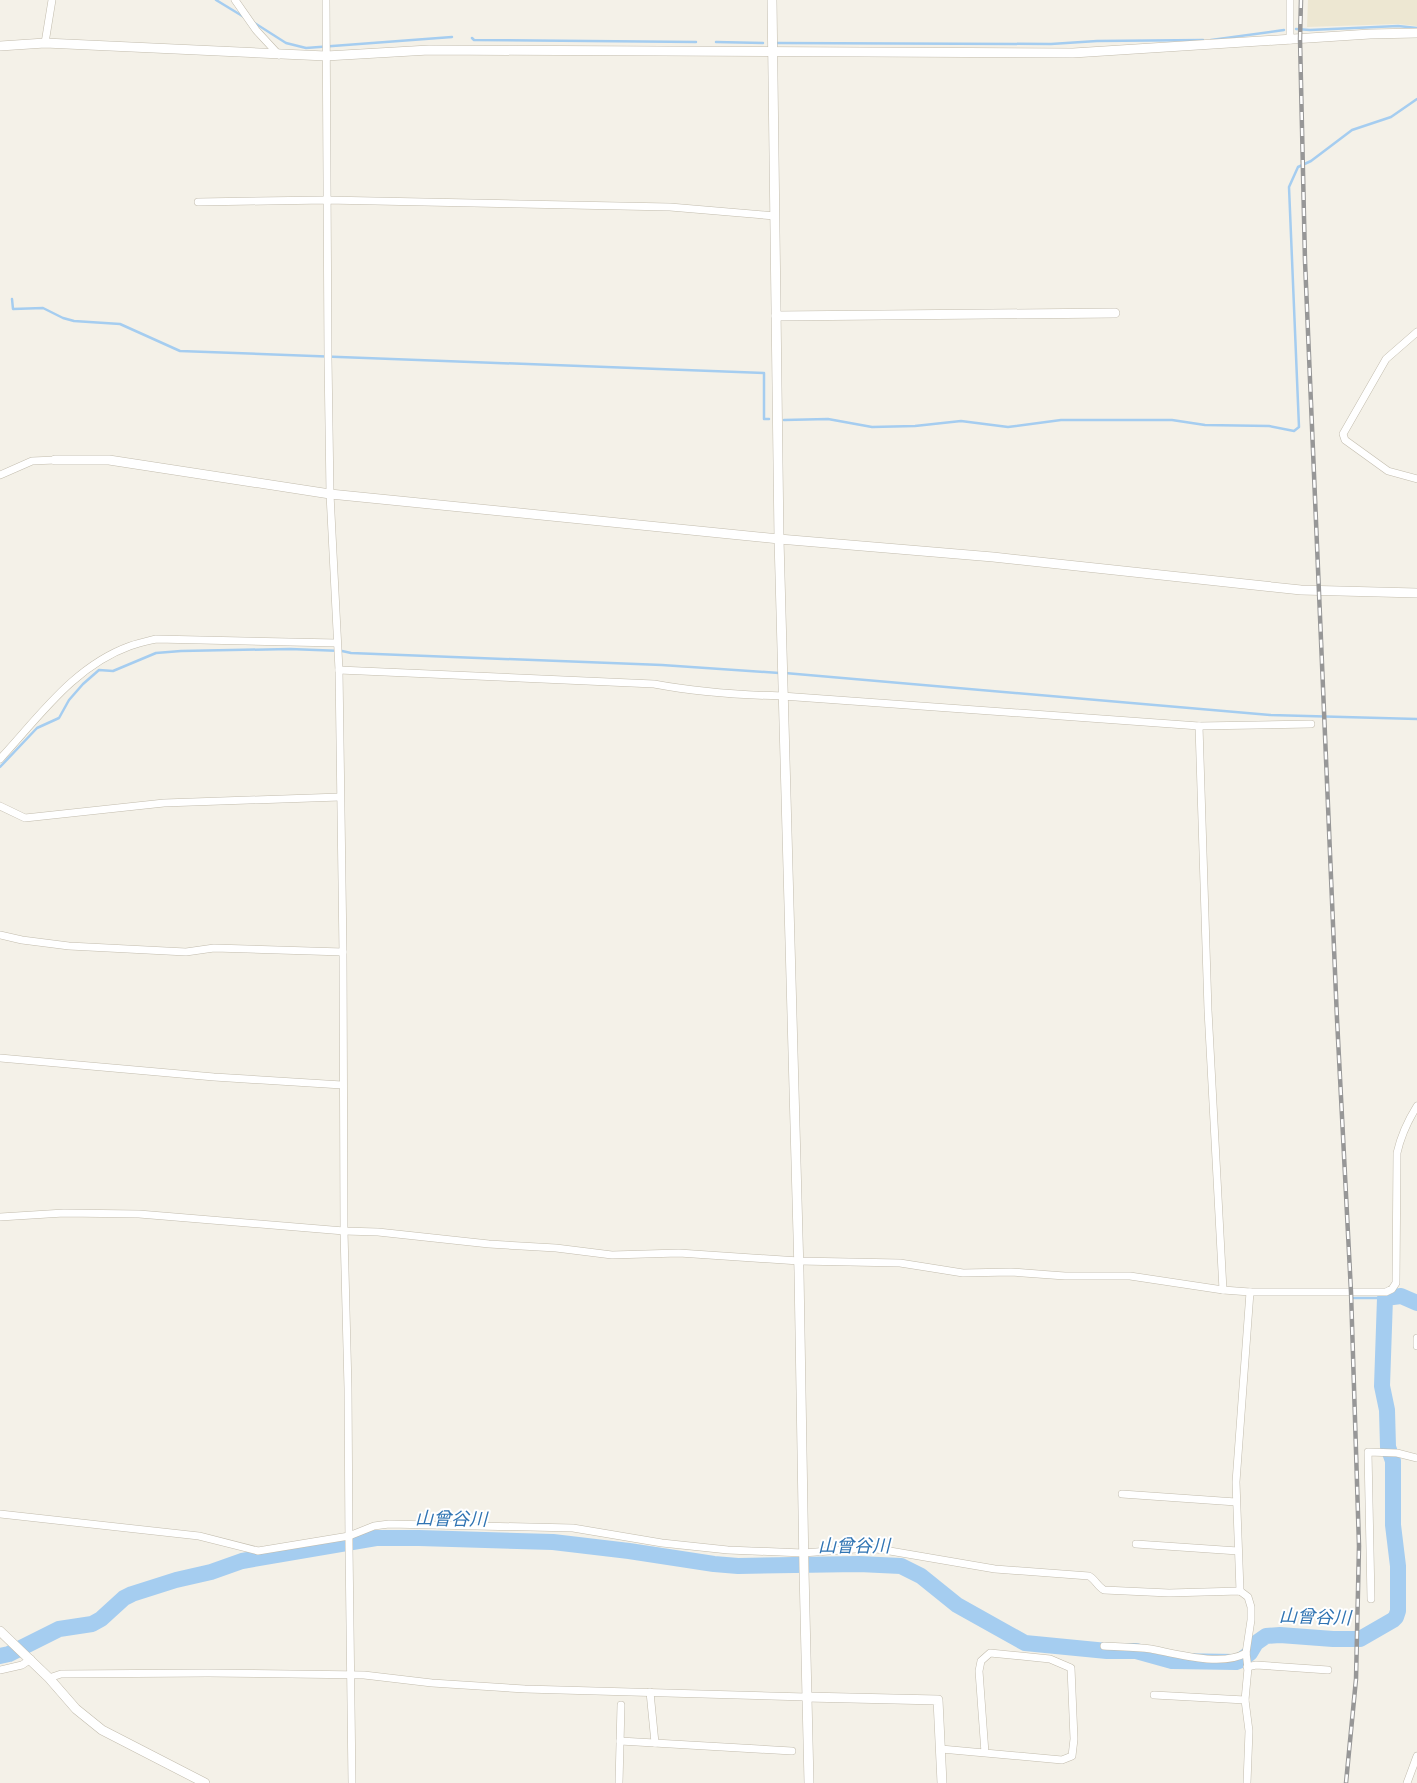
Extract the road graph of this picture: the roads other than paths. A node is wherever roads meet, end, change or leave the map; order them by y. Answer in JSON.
{"nodes":[{"id":1,"x":52,"y":0,"type":"edge"},
{"id":2,"x":235,"y":0,"type":"edge"},
{"id":3,"x":326,"y":0,"type":"edge"},
{"id":4,"x":772,"y":0,"type":"edge"},
{"id":5,"x":1290,"y":0,"type":"edge"},
{"id":6,"x":1417,"y":34,"type":"edge"},
{"id":7,"x":1290,"y":40,"type":"junction"},
{"id":8,"x":45,"y":43,"type":"junction"},
{"id":9,"x":0,"y":46,"type":"edge"},
{"id":10,"x":326,"y":49,"type":"junction"},
{"id":11,"x":774,"y":52,"type":"junction"},
{"id":12,"x":279,"y":55,"type":"junction"},
{"id":13,"x":326,"y":200,"type":"junction"},
{"id":14,"x":198,"y":202,"type":"dead end"},
{"id":15,"x":775,"y":216,"type":"junction"},
{"id":16,"x":1115,"y":314,"type":"dead end"},
{"id":17,"x":776,"y":316,"type":"junction"},
{"id":18,"x":1417,"y":332,"type":"edge"},
{"id":19,"x":54,"y":460,"type":"joint"},
{"id":20,"x":0,"y":475,"type":"edge"},
{"id":21,"x":1417,"y":479,"type":"edge"},
{"id":22,"x":330,"y":494,"type":"junction"},
{"id":23,"x":779,"y":539,"type":"junction"},
{"id":24,"x":1417,"y":593,"type":"edge"},
{"id":25,"x":337,"y":643,"type":"junction"},
{"id":26,"x":339,"y":670,"type":"junction"},
{"id":27,"x":782,"y":696,"type":"junction"},
{"id":28,"x":1311,"y":724,"type":"dead end"},
{"id":29,"x":1199,"y":726,"type":"junction"},
{"id":30,"x":0,"y":759,"type":"edge"},
{"id":31,"x":340,"y":797,"type":"junction"},
{"id":32,"x":0,"y":806,"type":"edge"},
{"id":33,"x":0,"y":935,"type":"edge"},
{"id":34,"x":343,"y":952,"type":"junction"},
{"id":35,"x":0,"y":1058,"type":"edge"},
{"id":36,"x":342,"y":1085,"type":"junction"},
{"id":37,"x":1417,"y":1106,"type":"edge"},
{"id":38,"x":0,"y":1217,"type":"edge"},
{"id":39,"x":344,"y":1231,"type":"junction"},
{"id":40,"x":799,"y":1261,"type":"junction"},
{"id":41,"x":1223,"y":1290,"type":"junction"},
{"id":42,"x":1250,"y":1292,"type":"junction"},
{"id":43,"x":1417,"y":1338,"type":"edge"},
{"id":44,"x":1417,"y":1346,"type":"edge"},
{"id":45,"x":1417,"y":1458,"type":"edge"},
{"id":46,"x":1122,"y":1494,"type":"dead end"},
{"id":47,"x":1236,"y":1502,"type":"junction"},
{"id":48,"x":0,"y":1514,"type":"edge"},
{"id":49,"x":349,"y":1540,"type":"junction"},
{"id":50,"x":1136,"y":1544,"type":"dead end"},
{"id":51,"x":1238,"y":1551,"type":"junction"},
{"id":52,"x":803,"y":1553,"type":"junction"},
{"id":53,"x":1240,"y":1591,"type":"junction"},
{"id":54,"x":1371,"y":1599,"type":"dead end"},
{"id":55,"x":0,"y":1631,"type":"edge"},
{"id":56,"x":1104,"y":1646,"type":"dead end"},
{"id":57,"x":31,"y":1659,"type":"junction"},
{"id":58,"x":1247,"y":1659,"type":"junction"},
{"id":59,"x":0,"y":1670,"type":"edge"},
{"id":60,"x":1328,"y":1670,"type":"dead end"},
{"id":61,"x":350,"y":1674,"type":"junction"},
{"id":62,"x":49,"y":1678,"type":"junction"},
{"id":63,"x":650,"y":1692,"type":"junction"},
{"id":64,"x":1154,"y":1695,"type":"dead end"},
{"id":65,"x":806,"y":1697,"type":"junction"},
{"id":66,"x":1245,"y":1700,"type":"junction"},
{"id":67,"x":621,"y":1705,"type":"dead end"},
{"id":68,"x":620,"y":1741,"type":"junction"},
{"id":69,"x":655,"y":1743,"type":"junction"},
{"id":70,"x":940,"y":1749,"type":"junction"},
{"id":71,"x":792,"y":1751,"type":"dead end"},
{"id":72,"x":985,"y":1753,"type":"junction"},
{"id":73,"x":1417,"y":1756,"type":"edge"},
{"id":74,"x":205,"y":1783,"type":"edge"},
{"id":75,"x":352,"y":1783,"type":"edge"},
{"id":76,"x":620,"y":1783,"type":"edge"},
{"id":77,"x":809,"y":1783,"type":"edge"},
{"id":78,"x":942,"y":1783,"type":"edge"},
{"id":79,"x":1247,"y":1783,"type":"edge"},
{"id":80,"x":1407,"y":1783,"type":"edge"}],
"edges":[{"from":1,"to":8,"type":"street"},
{"from":2,"to":12,"type":"street"},
{"from":3,"to":10,"type":"street"},
{"from":4,"to":11,"type":"street"},
{"from":5,"to":7,"type":"street"},
{"from":6,"to":7,"type":"street"},
{"from":7,"to":11,"type":"street"},
{"from":8,"to":9,"type":"street"},
{"from":8,"to":12,"type":"street"},
{"from":10,"to":11,"type":"street"},
{"from":10,"to":12,"type":"street"},
{"from":10,"to":13,"type":"street"},
{"from":11,"to":15,"type":"street"},
{"from":13,"to":14,"type":"street"},
{"from":13,"to":15,"type":"street"},
{"from":13,"to":22,"type":"street"},
{"from":15,"to":17,"type":"street"},
{"from":16,"to":17,"type":"street"},
{"from":17,"to":23,"type":"street"},
{"from":18,"to":21,"type":"street"},
{"from":19,"to":20,"type":"street"},
{"from":19,"to":22,"type":"street"},
{"from":22,"to":23,"type":"street"},
{"from":22,"to":25,"type":"street"},
{"from":23,"to":24,"type":"street"},
{"from":23,"to":27,"type":"street"},
{"from":25,"to":26,"type":"street"},
{"from":25,"to":30,"type":"street"},
{"from":26,"to":27,"type":"street"},
{"from":26,"to":31,"type":"street"},
{"from":27,"to":29,"type":"street"},
{"from":27,"to":40,"type":"street"},
{"from":28,"to":29,"type":"street"},
{"from":29,"to":41,"type":"street"},
{"from":31,"to":32,"type":"street"},
{"from":31,"to":34,"type":"street"},
{"from":33,"to":34,"type":"street"},
{"from":34,"to":36,"type":"street"},
{"from":35,"to":36,"type":"street"},
{"from":36,"to":39,"type":"street"},
{"from":37,"to":42,"type":"street"},
{"from":38,"to":39,"type":"street"},
{"from":39,"to":40,"type":"street"},
{"from":39,"to":49,"type":"street"},
{"from":40,"to":41,"type":"street"},
{"from":40,"to":52,"type":"street"},
{"from":41,"to":42,"type":"street"},
{"from":42,"to":47,"type":"street"},
{"from":43,"to":44,"type":"street"},
{"from":45,"to":54,"type":"street"},
{"from":46,"to":47,"type":"street"},
{"from":47,"to":51,"type":"street"},
{"from":48,"to":49,"type":"street"},
{"from":49,"to":52,"type":"street"},
{"from":49,"to":61,"type":"street"},
{"from":50,"to":51,"type":"street"},
{"from":51,"to":53,"type":"street"},
{"from":52,"to":53,"type":"street"},
{"from":52,"to":65,"type":"street"},
{"from":53,"to":58,"type":"street"},
{"from":55,"to":57,"type":"street"},
{"from":56,"to":58,"type":"street"},
{"from":57,"to":59,"type":"street"},
{"from":57,"to":62,"type":"street"},
{"from":58,"to":60,"type":"street"},
{"from":58,"to":66,"type":"street"},
{"from":61,"to":62,"type":"street"},
{"from":61,"to":63,"type":"street"},
{"from":61,"to":75,"type":"street"},
{"from":62,"to":74,"type":"street"},
{"from":63,"to":65,"type":"street"},
{"from":63,"to":69,"type":"street"},
{"from":64,"to":66,"type":"street"},
{"from":65,"to":70,"type":"street"},
{"from":65,"to":77,"type":"street"},
{"from":66,"to":79,"type":"street"},
{"from":67,"to":68,"type":"street"},
{"from":68,"to":69,"type":"street"},
{"from":68,"to":76,"type":"street"},
{"from":69,"to":71,"type":"street"},
{"from":70,"to":72,"type":"street"},
{"from":70,"to":78,"type":"street"},
{"from":72,"to":72,"type":"street"},
{"from":73,"to":80,"type":"street"}]}
